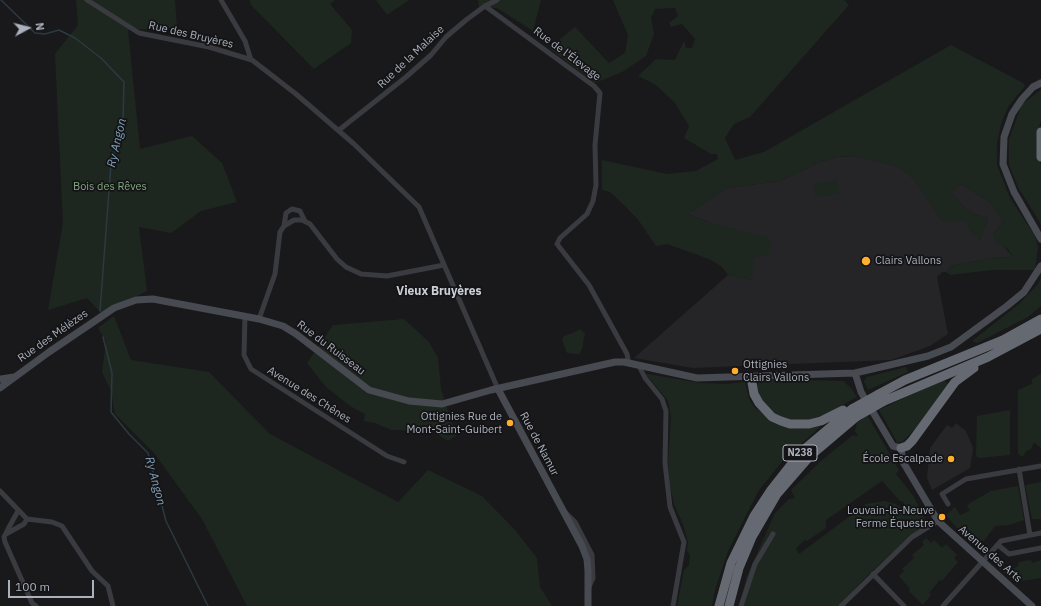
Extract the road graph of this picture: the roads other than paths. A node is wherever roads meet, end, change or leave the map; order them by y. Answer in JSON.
{"nodes":[{"id":1,"x":87,"y":0,"type":"edge"},
{"id":2,"x":221,"y":0,"type":"edge"},
{"id":3,"x":497,"y":0,"type":"edge"},
{"id":4,"x":485,"y":6,"type":"junction"},
{"id":5,"x":251,"y":60,"type":"junction"},
{"id":6,"x":1041,"y":83,"type":"edge"},
{"id":7,"x":339,"y":130,"type":"junction"},
{"id":8,"x":1041,"y":132,"type":"edge"},
{"id":9,"x":1041,"y":156,"type":"edge"},
{"id":10,"x":305,"y":221,"type":"junction"},
{"id":11,"x":284,"y":226,"type":"junction"},
{"id":12,"x":1041,"y":239,"type":"edge"},
{"id":13,"x":444,"y":265,"type":"junction"},
{"id":14,"x":1041,"y":266,"type":"edge"},
{"id":15,"x":105,"y":314,"type":"joint"},
{"id":16,"x":244,"y":316,"type":"junction"},
{"id":17,"x":259,"y":319,"type":"junction"},
{"id":18,"x":1041,"y":319,"type":"edge"},
{"id":19,"x":1041,"y":329,"type":"edge"},
{"id":20,"x":988,"y":357,"type":"junction"},
{"id":21,"x":629,"y":364,"type":"junction"},
{"id":22,"x":639,"y":366,"type":"junction"},
{"id":23,"x":855,"y":373,"type":"junction"},
{"id":24,"x":751,"y":377,"type":"junction"},
{"id":25,"x":1,"y":383,"type":"edge"},
{"id":26,"x":498,"y":389,"type":"junction"},
{"id":27,"x":881,"y":398,"type":"junction"},
{"id":28,"x":854,"y":413,"type":"junction"},
{"id":29,"x":901,"y":448,"type":"junction"},
{"id":30,"x":404,"y":462,"type":"dead end"},
{"id":31,"x":1041,"y":466,"type":"edge"},
{"id":32,"x":1019,"y":470,"type":"junction"},
{"id":33,"x":0,"y":491,"type":"edge"},
{"id":34,"x":948,"y":504,"type":"dead end"},
{"id":35,"x":18,"y":511,"type":"junction"},
{"id":36,"x":757,"y":518,"type":"junction"},
{"id":37,"x":27,"y":520,"type":"junction"},
{"id":38,"x":938,"y":521,"type":"junction"},
{"id":39,"x":1041,"y":533,"type":"edge"},
{"id":40,"x":6,"y":534,"type":"junction"},
{"id":41,"x":773,"y":534,"type":"dead end"},
{"id":42,"x":1030,"y":535,"type":"junction"},
{"id":43,"x":998,"y":544,"type":"junction"},
{"id":44,"x":1041,"y":548,"type":"edge"},
{"id":45,"x":983,"y":562,"type":"junction"},
{"id":46,"x":872,"y":574,"type":"junction"},
{"id":47,"x":36,"y":606,"type":"edge"},
{"id":48,"x":113,"y":606,"type":"edge"},
{"id":49,"x":588,"y":606,"type":"edge"},
{"id":50,"x":673,"y":606,"type":"edge"},
{"id":51,"x":720,"y":606,"type":"edge"},
{"id":52,"x":729,"y":606,"type":"edge"},
{"id":53,"x":741,"y":606,"type":"edge"},
{"id":54,"x":840,"y":606,"type":"edge"},
{"id":55,"x":904,"y":606,"type":"edge"},
{"id":56,"x":943,"y":606,"type":"edge"},
{"id":57,"x":1032,"y":606,"type":"edge"}],
"edges":[{"from":1,"to":5,"type":"street","name":"Rue des Bruyères"},
{"from":2,"to":5,"type":"street"},
{"from":3,"to":4,"type":"street","name":"Rue de la Malaise"},
{"from":4,"to":7,"type":"street","name":"Rue de la Malaise"},
{"from":4,"to":21,"type":"street","name":"Rue de l'Élevage"},
{"from":5,"to":7,"type":"street","name":"Rue des Bruyères"},
{"from":6,"to":12,"type":"street"},
{"from":7,"to":13,"type":"street","name":"Rue des Bruyères"},
{"from":8,"to":9,"type":"highway"},
{"from":10,"to":11,"type":"street"},
{"from":10,"to":11,"type":"street"},
{"from":10,"to":13,"type":"street"},
{"from":11,"to":17,"type":"street"},
{"from":13,"to":26,"type":"street","name":"Rue des Bruyères"},
{"from":14,"to":23,"type":"street","name":"Rue du Ruisseau"},
{"from":15,"to":16,"type":"street","name":"Rue du Ruisseau"},
{"from":15,"to":25,"type":"street","name":"Rue des Mélèzes"},
{"from":16,"to":17,"type":"street","name":"Rue du Ruisseau"},
{"from":16,"to":30,"type":"street","name":"Avenue des Chênes"},
{"from":17,"to":26,"type":"street","name":"Rue du Ruisseau"},
{"from":18,"to":27,"type":"highway","number":"N238"},
{"from":19,"to":20,"type":"highway","number":"N238"},
{"from":20,"to":27,"type":"highway","number":"N238"},
{"from":20,"to":29,"type":"highway"},
{"from":21,"to":22,"type":"street","name":"Rue du Ruisseau"},
{"from":21,"to":26,"type":"street","name":"Rue du Ruisseau"},
{"from":22,"to":24,"type":"street","name":"Rue du Ruisseau"},
{"from":22,"to":50,"type":"street"},
{"from":23,"to":24,"type":"street","name":"Rue du Ruisseau"},
{"from":23,"to":29,"type":"street"},
{"from":24,"to":28,"type":"highway"},
{"from":26,"to":49,"type":"street","name":"Rue de Namur"},
{"from":27,"to":28,"type":"highway","number":"N238","bridge":true},
{"from":28,"to":36,"type":"highway","number":"N238"},
{"from":29,"to":38,"type":"street","name":"Avenue des Arts"},
{"from":31,"to":32,"type":"street"},
{"from":32,"to":34,"type":"street"},
{"from":32,"to":42,"type":"street"},
{"from":33,"to":35,"type":"street"},
{"from":35,"to":37,"type":"street"},
{"from":35,"to":40,"type":"street"},
{"from":36,"to":51,"type":"highway","number":"N238"},
{"from":36,"to":52,"type":"highway","number":"N238"},
{"from":37,"to":40,"type":"street"},
{"from":37,"to":48,"type":"street"},
{"from":38,"to":45,"type":"street","name":"Avenue des Arts"},
{"from":38,"to":46,"type":"street"},
{"from":39,"to":42,"type":"street"},
{"from":40,"to":47,"type":"street"},
{"from":41,"to":53,"type":"street"},
{"from":42,"to":43,"type":"street"},
{"from":43,"to":44,"type":"street"},
{"from":43,"to":45,"type":"street"},
{"from":45,"to":56,"type":"street"},
{"from":45,"to":57,"type":"street","name":"Avenue des Arts"},
{"from":46,"to":54,"type":"street"},
{"from":46,"to":55,"type":"street"}]}
